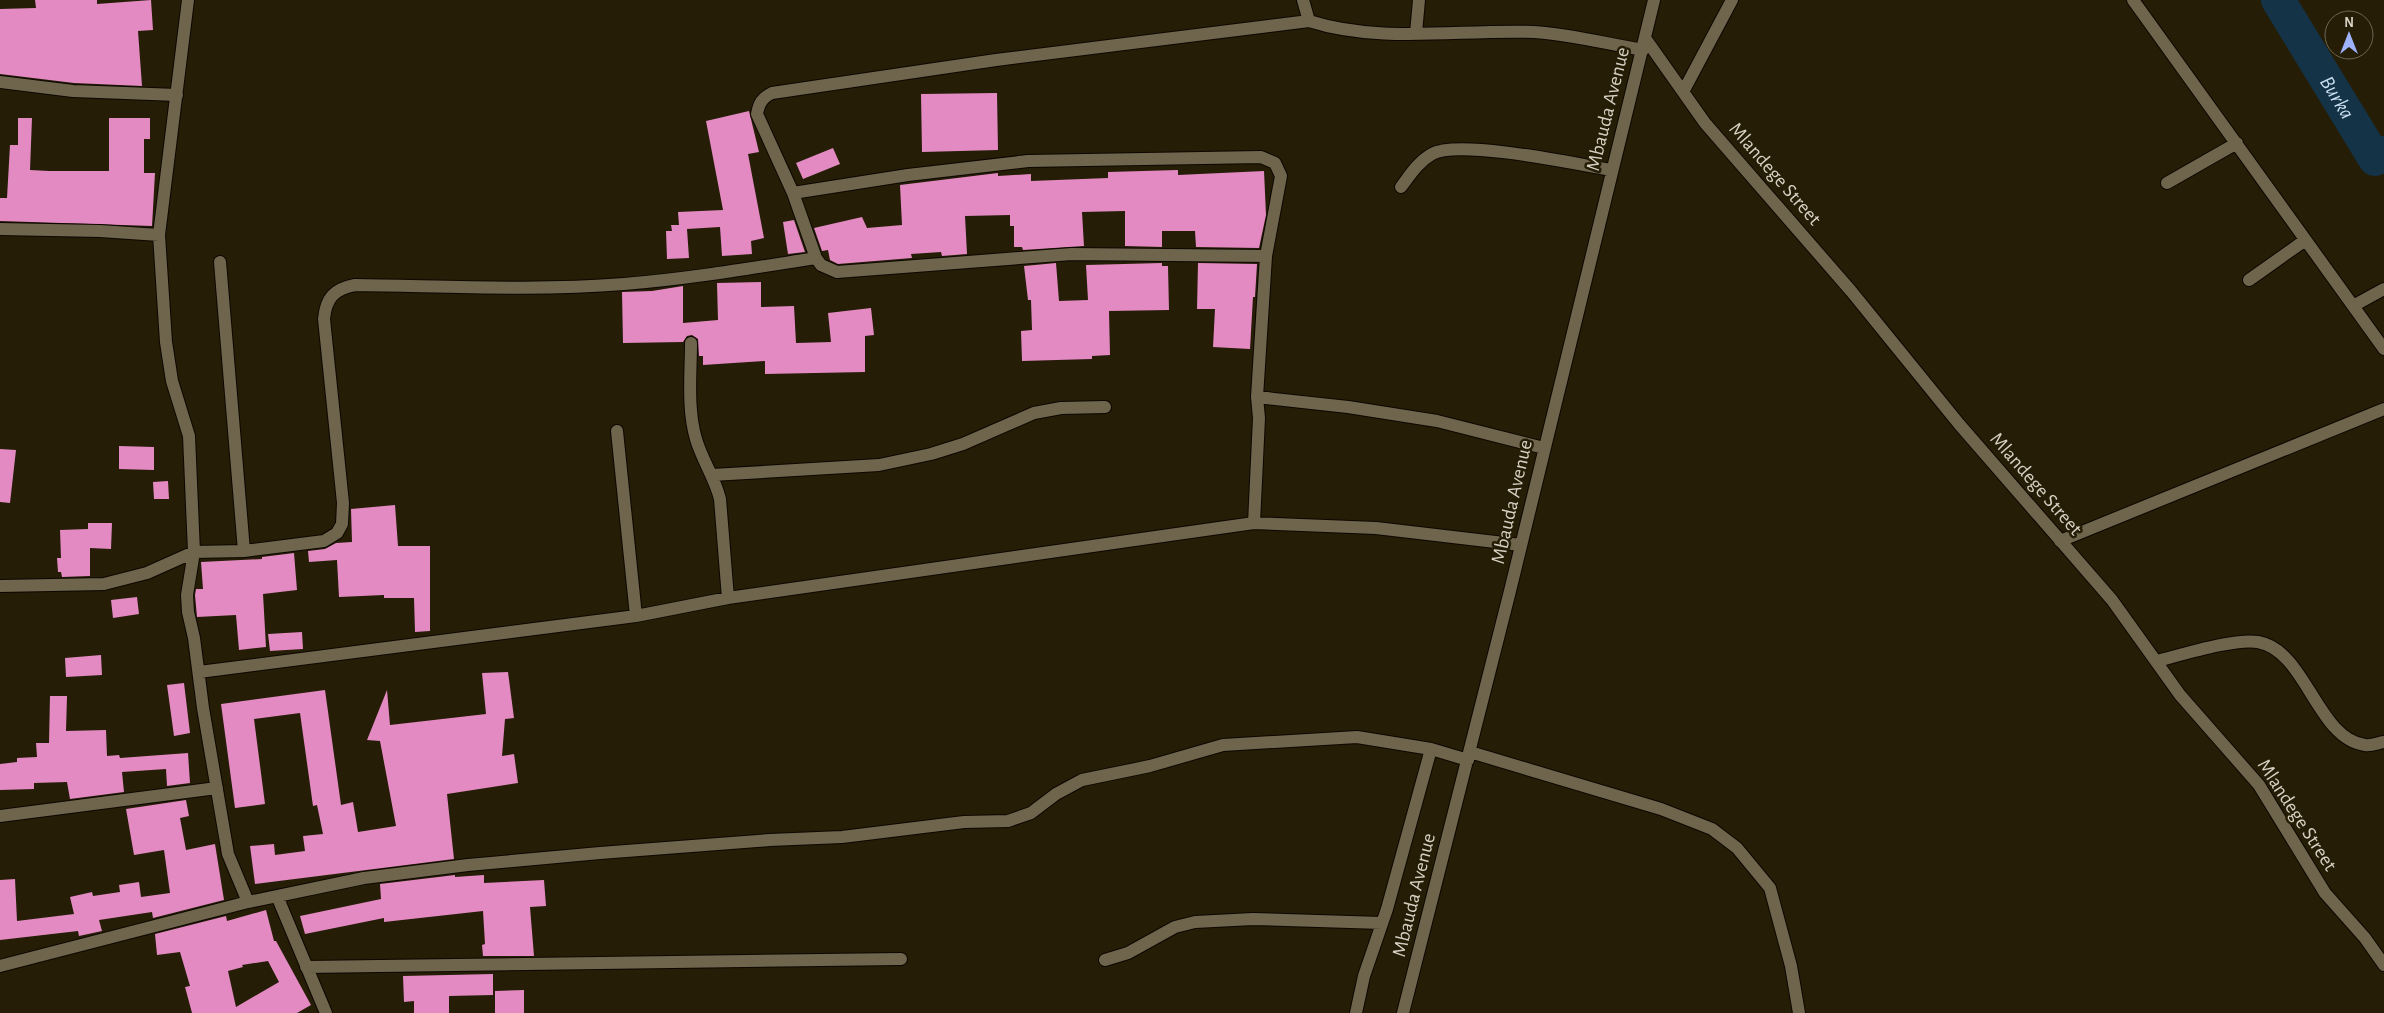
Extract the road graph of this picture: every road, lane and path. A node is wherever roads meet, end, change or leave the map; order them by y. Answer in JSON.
{"nodes":[{"id":1,"x":188,"y":0,"type":"edge"},
{"id":2,"x":1303,"y":0,"type":"edge"},
{"id":3,"x":1420,"y":0,"type":"edge"},
{"id":4,"x":1654,"y":0,"type":"edge"},
{"id":5,"x":1732,"y":0,"type":"edge"},
{"id":6,"x":2133,"y":0,"type":"edge"},
{"id":7,"x":1309,"y":22,"type":"junction"},
{"id":8,"x":1416,"y":33,"type":"junction"},
{"id":9,"x":1644,"y":44,"type":"junction"},
{"id":10,"x":0,"y":82,"type":"edge"},
{"id":11,"x":1683,"y":92,"type":"junction"},
{"id":12,"x":177,"y":95,"type":"junction"},
{"id":13,"x":2237,"y":143,"type":"junction"},
{"id":14,"x":1611,"y":170,"type":"junction"},
{"id":15,"x":2167,"y":183,"type":"dead end"},
{"id":16,"x":1401,"y":187,"type":"dead end"},
{"id":17,"x":793,"y":194,"type":"junction"},
{"id":18,"x":0,"y":229,"type":"edge"},
{"id":19,"x":159,"y":235,"type":"junction"},
{"id":20,"x":2304,"y":241,"type":"junction"},
{"id":21,"x":1266,"y":256,"type":"junction"},
{"id":22,"x":816,"y":258,"type":"junction"},
{"id":23,"x":220,"y":262,"type":"dead end"},
{"id":24,"x":2250,"y":280,"type":"dead end"},
{"id":25,"x":2384,"y":288,"type":"edge"},
{"id":26,"x":2353,"y":306,"type":"junction"},
{"id":27,"x":691,"y":343,"type":"dead end"},
{"id":28,"x":2384,"y":349,"type":"edge"},
{"id":29,"x":1257,"y":397,"type":"junction"},
{"id":30,"x":1105,"y":407,"type":"dead end"},
{"id":31,"x":2384,"y":409,"type":"edge"},
{"id":32,"x":617,"y":431,"type":"dead end"},
{"id":33,"x":1544,"y":448,"type":"junction"},
{"id":34,"x":712,"y":475,"type":"junction"},
{"id":35,"x":1254,"y":522,"type":"junction"},
{"id":36,"x":2060,"y":541,"type":"junction"},
{"id":37,"x":1521,"y":545,"type":"junction"},
{"id":38,"x":244,"y":550,"type":"junction"},
{"id":39,"x":194,"y":552,"type":"junction"},
{"id":40,"x":0,"y":586,"type":"edge"},
{"id":41,"x":728,"y":598,"type":"junction"},
{"id":42,"x":636,"y":616,"type":"junction"},
{"id":43,"x":2157,"y":661,"type":"junction"},
{"id":44,"x":200,"y":672,"type":"junction"},
{"id":45,"x":2384,"y":742,"type":"edge"},
{"id":46,"x":1431,"y":749,"type":"junction"},
{"id":47,"x":1469,"y":756,"type":"junction"},
{"id":48,"x":217,"y":788,"type":"junction"},
{"id":49,"x":0,"y":816,"type":"edge"},
{"id":50,"x":277,"y":896,"type":"junction"},
{"id":51,"x":248,"y":902,"type":"junction"},
{"id":52,"x":1382,"y":923,"type":"junction"},
{"id":53,"x":901,"y":959,"type":"dead end"},
{"id":54,"x":1105,"y":960,"type":"dead end"},
{"id":55,"x":2384,"y":965,"type":"edge"},
{"id":56,"x":0,"y":966,"type":"edge"},
{"id":57,"x":306,"y":967,"type":"junction"},
{"id":58,"x":326,"y":1013,"type":"edge"},
{"id":59,"x":1356,"y":1013,"type":"edge"},
{"id":60,"x":1404,"y":1013,"type":"edge"},
{"id":61,"x":1799,"y":1013,"type":"edge"}],
"edges":[{"from":1,"to":12,"type":"street"},
{"from":2,"to":7,"type":"street"},
{"from":3,"to":8,"type":"street"},
{"from":4,"to":9,"type":"street","name":"Mbauda Avenue"},
{"from":5,"to":11,"type":"street"},
{"from":6,"to":13,"type":"street"},
{"from":7,"to":8,"type":"street"},
{"from":7,"to":17,"type":"street"},
{"from":8,"to":9,"type":"street"},
{"from":9,"to":11,"type":"street","name":"Mlandege Street"},
{"from":9,"to":14,"type":"street","name":"Mbauda Avenue"},
{"from":10,"to":12,"type":"street"},
{"from":11,"to":36,"type":"street","name":"Mlandege Street"},
{"from":12,"to":19,"type":"street"},
{"from":13,"to":15,"type":"street"},
{"from":13,"to":20,"type":"street"},
{"from":14,"to":16,"type":"street"},
{"from":14,"to":33,"type":"street","name":"Mbauda Avenue"},
{"from":17,"to":21,"type":"street"},
{"from":17,"to":22,"type":"street"},
{"from":18,"to":19,"type":"street"},
{"from":19,"to":39,"type":"street"},
{"from":20,"to":24,"type":"street"},
{"from":20,"to":26,"type":"street"},
{"from":21,"to":22,"type":"street"},
{"from":21,"to":29,"type":"street"},
{"from":22,"to":38,"type":"street"},
{"from":23,"to":38,"type":"street"},
{"from":25,"to":26,"type":"street"},
{"from":26,"to":28,"type":"street"},
{"from":27,"to":34,"type":"street"},
{"from":29,"to":33,"type":"street"},
{"from":29,"to":35,"type":"street"},
{"from":30,"to":34,"type":"street"},
{"from":31,"to":36,"type":"street"},
{"from":32,"to":42,"type":"street"},
{"from":33,"to":37,"type":"street","name":"Mbauda Avenue"},
{"from":34,"to":41,"type":"street"},
{"from":35,"to":37,"type":"street"},
{"from":35,"to":41,"type":"street"},
{"from":36,"to":43,"type":"street","name":"Mlandege Street"},
{"from":37,"to":47,"type":"street","name":"Mbauda Avenue"},
{"from":38,"to":39,"type":"street"},
{"from":39,"to":40,"type":"street"},
{"from":39,"to":44,"type":"street"},
{"from":41,"to":42,"type":"street"},
{"from":42,"to":44,"type":"street"},
{"from":43,"to":45,"type":"street"},
{"from":43,"to":55,"type":"street","name":"Mlandege Street"},
{"from":44,"to":48,"type":"street"},
{"from":46,"to":47,"type":"street"},
{"from":46,"to":50,"type":"street"},
{"from":46,"to":52,"type":"street"},
{"from":47,"to":60,"type":"street","name":"Mbauda Avenue"},
{"from":47,"to":61,"type":"street"},
{"from":48,"to":49,"type":"street"},
{"from":48,"to":51,"type":"street"},
{"from":50,"to":51,"type":"street"},
{"from":50,"to":57,"type":"street"},
{"from":51,"to":56,"type":"street"},
{"from":52,"to":54,"type":"street"},
{"from":52,"to":59,"type":"street"},
{"from":53,"to":57,"type":"street"},
{"from":57,"to":58,"type":"street"}]}
